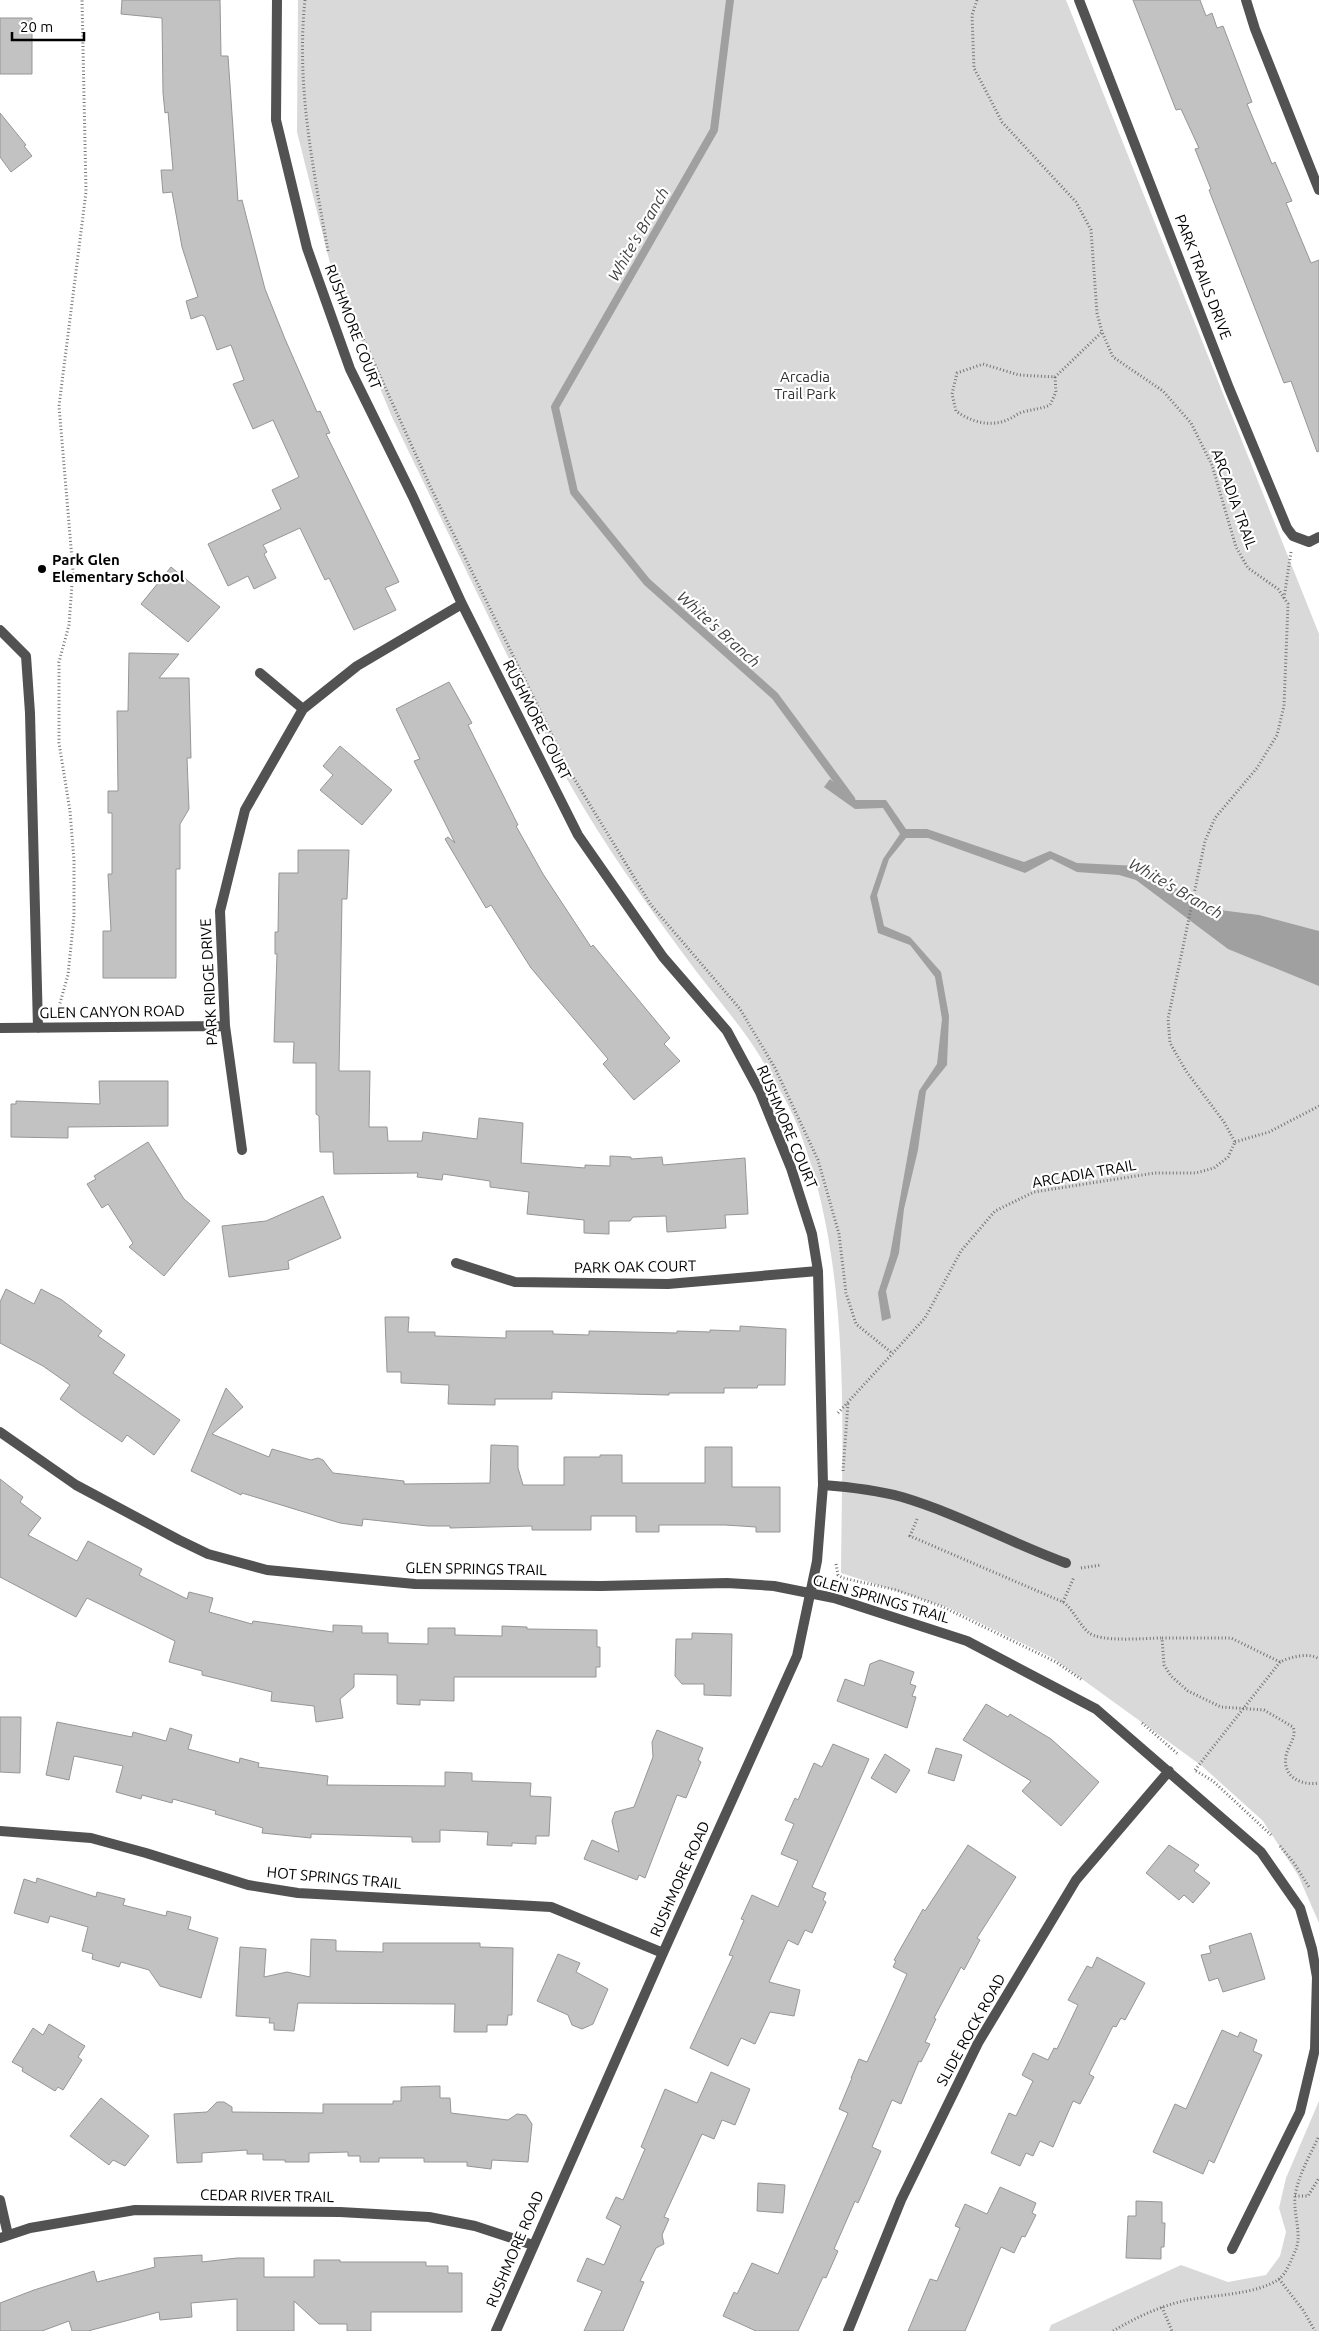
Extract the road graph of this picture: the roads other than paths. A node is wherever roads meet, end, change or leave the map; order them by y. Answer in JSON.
{"nodes":[{"id":1,"x":277,"y":0,"type":"edge"},
{"id":2,"x":1079,"y":0,"type":"edge"},
{"id":3,"x":1246,"y":0,"type":"edge"},
{"id":4,"x":1319,"y":190,"type":"edge"},
{"id":5,"x":1319,"y":538,"type":"edge"},
{"id":6,"x":462,"y":604,"type":"junction"},
{"id":7,"x":0,"y":630,"type":"edge"},
{"id":8,"x":260,"y":673,"type":"dead end"},
{"id":9,"x":303,"y":709,"type":"junction"},
{"id":10,"x":225,"y":1026,"type":"junction"},
{"id":11,"x":0,"y":1028,"type":"edge"},
{"id":12,"x":38,"y":1028,"type":"junction"},
{"id":13,"x":242,"y":1150,"type":"dead end"},
{"id":14,"x":456,"y":1263,"type":"dead end"},
{"id":15,"x":818,"y":1271,"type":"junction"},
{"id":16,"x":822,"y":1422,"type":"joint"},
{"id":17,"x":0,"y":1432,"type":"edge"},
{"id":18,"x":823,"y":1485,"type":"junction"},
{"id":19,"x":1066,"y":1563,"type":"dead end"},
{"id":20,"x":810,"y":1593,"type":"junction"},
{"id":21,"x":1170,"y":1772,"type":"junction"},
{"id":22,"x":0,"y":1831,"type":"edge"},
{"id":23,"x":663,"y":1953,"type":"junction"},
{"id":24,"x":0,"y":2200,"type":"edge"},
{"id":25,"x":4,"y":2236,"type":"edge"},
{"id":26,"x":533,"y":2245,"type":"junction"},
{"id":27,"x":1232,"y":2249,"type":"dead end"},
{"id":28,"x":496,"y":2331,"type":"edge"},
{"id":29,"x":848,"y":2331,"type":"edge"}],
"edges":[{"from":1,"to":6,"type":"street","name":"RUSHMORE COURT"},
{"from":2,"to":5,"type":"street","name":"PARK TRAILS DRIVE"},
{"from":3,"to":4,"type":"street"},
{"from":6,"to":9,"type":"street","name":"PARK RIDGE DRIVE"},
{"from":6,"to":15,"type":"street","name":"RUSHMORE COURT"},
{"from":7,"to":12,"type":"street"},
{"from":8,"to":9,"type":"street"},
{"from":9,"to":10,"type":"street","name":"PARK RIDGE DRIVE"},
{"from":10,"to":12,"type":"street","name":"GLEN CANYON ROAD"},
{"from":10,"to":13,"type":"street","name":"PARK RIDGE DRIVE"},
{"from":11,"to":12,"type":"street","name":"GLEN CANYON ROAD"},
{"from":14,"to":15,"type":"street","name":"PARK OAK COURT"},
{"from":15,"to":16,"type":"street","name":"RUSHMORE COURT"},
{"from":16,"to":18,"type":"street","name":"RUSHMORE ROAD"},
{"from":17,"to":20,"type":"street","name":"GLEN SPRINGS TRAIL"},
{"from":18,"to":19,"type":"street"},
{"from":18,"to":20,"type":"street","name":"RUSHMORE ROAD"},
{"from":20,"to":21,"type":"street","name":"GLEN SPRINGS TRAIL"},
{"from":20,"to":23,"type":"street","name":"RUSHMORE ROAD"},
{"from":21,"to":27,"type":"street","name":"GLEN SPRINGS TRAIL"},
{"from":21,"to":29,"type":"street","name":"SLIDE ROCK ROAD"},
{"from":22,"to":23,"type":"street","name":"HOT SPRINGS TRAIL"},
{"from":23,"to":26,"type":"street","name":"RUSHMORE ROAD"},
{"from":24,"to":25,"type":"street"},
{"from":25,"to":26,"type":"street","name":"CEDAR RIVER TRAIL"},
{"from":26,"to":28,"type":"street","name":"RUSHMORE ROAD"}]}
